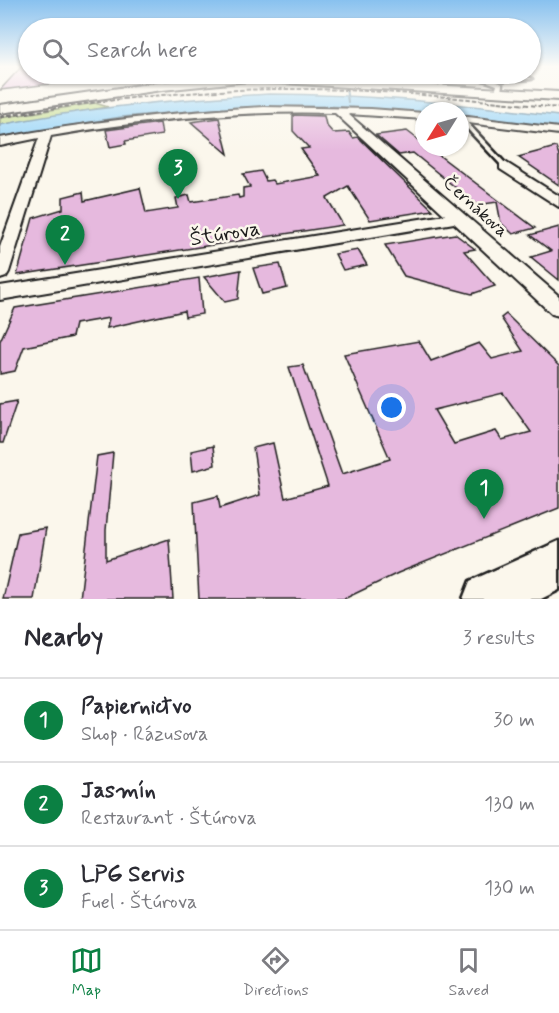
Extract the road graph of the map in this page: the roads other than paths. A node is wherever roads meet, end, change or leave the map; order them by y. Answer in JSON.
{"nodes":[{"id":1,"x":78,"y":95,"type":"edge"},
{"id":2,"x":543,"y":95,"type":"edge"},
{"id":3,"x":559,"y":96,"type":"edge"},
{"id":4,"x":0,"y":109,"type":"edge"},
{"id":5,"x":338,"y":111,"type":"junction"},
{"id":6,"x":415,"y":115,"type":"edge"},
{"id":7,"x":469,"y":121,"type":"edge"},
{"id":8,"x":469,"y":128,"type":"edge"},
{"id":9,"x":559,"y":131,"type":"edge"},
{"id":10,"x":47,"y":132,"type":"junction"},
{"id":11,"x":0,"y":142,"type":"edge"},
{"id":12,"x":505,"y":166,"type":"joint"},
{"id":13,"x":559,"y":203,"type":"edge"},
{"id":14,"x":458,"y":218,"type":"junction"},
{"id":15,"x":0,"y":272,"type":"edge"},
{"id":16,"x":0,"y":294,"type":"edge"},
{"id":17,"x":559,"y":308,"type":"edge"},
{"id":18,"x":559,"y":565,"type":"edge"},
{"id":19,"x":488,"y":599,"type":"edge"}],
"edges":[{"from":1,"to":4,"type":"street"},
{"from":2,"to":3,"type":"street"},
{"from":5,"to":6,"type":"street"},
{"from":5,"to":10,"type":"street"},
{"from":5,"to":14,"type":"street","name":"Černákova"},
{"from":7,"to":9,"type":"street"},
{"from":8,"to":12,"type":"lane"},
{"from":10,"to":11,"type":"street"},
{"from":10,"to":15,"type":"street"},
{"from":12,"to":13,"type":"street"},
{"from":14,"to":16,"type":"street","name":"Štúrova"},
{"from":14,"to":17,"type":"street","name":"Černákova"},
{"from":18,"to":19,"type":"main road"}]}
